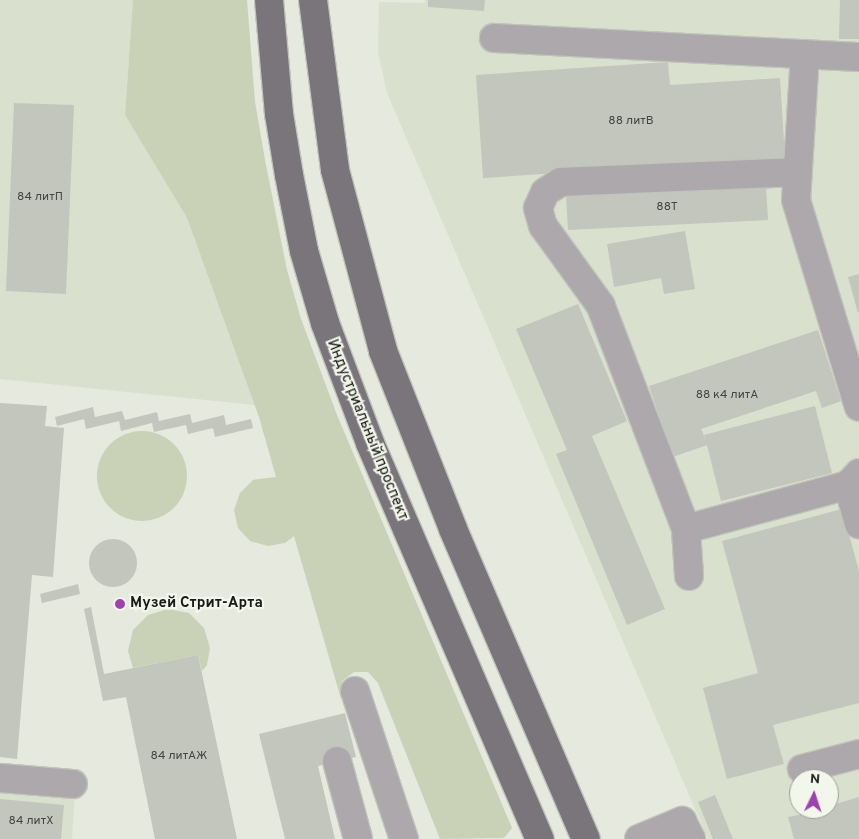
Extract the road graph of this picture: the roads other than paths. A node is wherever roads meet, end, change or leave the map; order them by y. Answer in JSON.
{"nodes":[{"id":1,"x":268,"y":0,"type":"edge"},
{"id":2,"x":313,"y":0,"type":"edge"},
{"id":3,"x":494,"y":38,"type":"dead end"},
{"id":4,"x":804,"y":54,"type":"junction"},
{"id":5,"x":859,"y":57,"type":"edge"},
{"id":6,"x":797,"y":172,"type":"junction"},
{"id":7,"x":859,"y":407,"type":"edge"},
{"id":8,"x":854,"y":479,"type":"edge"},
{"id":9,"x":859,"y":524,"type":"edge"},
{"id":10,"x":686,"y":529,"type":"junction"},
{"id":11,"x":689,"y":576,"type":"dead end"},
{"id":12,"x":355,"y":690,"type":"dead end"},
{"id":13,"x":859,"y":754,"type":"edge"},
{"id":14,"x":337,"y":761,"type":"dead end"},
{"id":15,"x":802,"y":769,"type":"dead end"},
{"id":16,"x":0,"y":778,"type":"edge"},
{"id":17,"x":73,"y":784,"type":"dead end"},
{"id":18,"x":534,"y":837,"type":"edge"},
{"id":19,"x":358,"y":839,"type":"edge"},
{"id":20,"x":404,"y":839,"type":"edge"},
{"id":21,"x":586,"y":839,"type":"edge"},
{"id":22,"x":639,"y":839,"type":"edge"},
{"id":23,"x":691,"y":839,"type":"edge"}],
"edges":[{"from":1,"to":18,"type":"main road","name":"Индустриальный проспект"},
{"from":2,"to":21,"type":"main road"},
{"from":3,"to":4,"type":"lane"},
{"from":4,"to":5,"type":"lane"},
{"from":4,"to":6,"type":"lane"},
{"from":6,"to":7,"type":"lane"},
{"from":6,"to":10,"type":"lane"},
{"from":8,"to":9,"type":"lane"},
{"from":8,"to":10,"type":"lane"},
{"from":10,"to":11,"type":"lane"},
{"from":12,"to":20,"type":"lane"},
{"from":13,"to":15,"type":"lane"},
{"from":14,"to":19,"type":"lane"},
{"from":16,"to":17,"type":"lane"},
{"from":22,"to":23,"type":"lane"}]}
